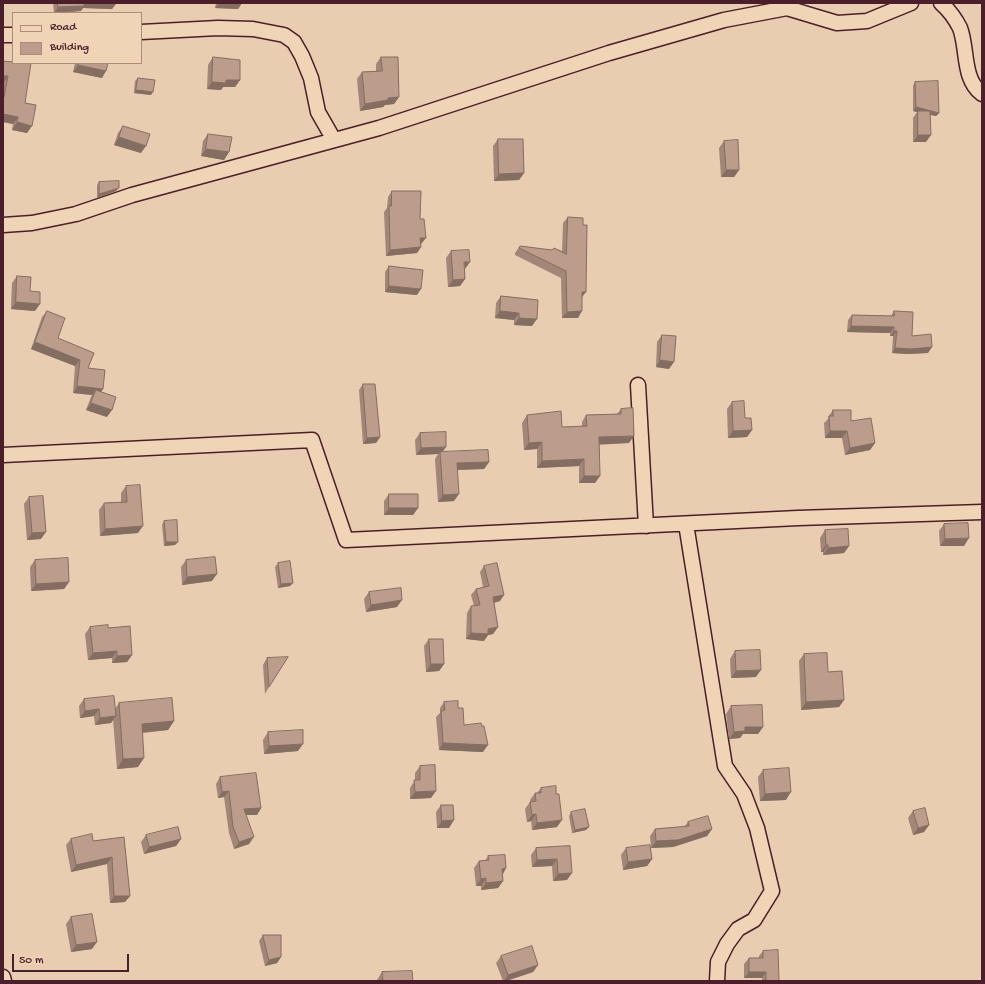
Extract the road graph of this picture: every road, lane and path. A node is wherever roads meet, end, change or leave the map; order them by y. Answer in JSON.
{"nodes":[{"id":1,"x":911,"y":3,"type":"edge"},
{"id":2,"x":941,"y":3,"type":"edge"},
{"id":3,"x":142,"y":32,"type":"edge"},
{"id":4,"x":982,"y":94,"type":"edge"},
{"id":5,"x":334,"y":140,"type":"junction"},
{"id":6,"x":3,"y":225,"type":"edge"},
{"id":7,"x":638,"y":385,"type":"dead end"},
{"id":8,"x":3,"y":455,"type":"edge"},
{"id":9,"x":982,"y":512,"type":"edge"},
{"id":10,"x":686,"y":524,"type":"junction"},
{"id":11,"x":646,"y":526,"type":"junction"},
{"id":12,"x":3,"y":977,"type":"edge"},
{"id":13,"x":4,"y":981,"type":"edge"},
{"id":14,"x":717,"y":981,"type":"edge"}],
"edges":[{"from":1,"to":5,"type":"street"},
{"from":2,"to":4,"type":"street"},
{"from":3,"to":5,"type":"street"},
{"from":5,"to":6,"type":"street"},
{"from":7,"to":11,"type":"street"},
{"from":8,"to":11,"type":"street"},
{"from":9,"to":10,"type":"street"},
{"from":10,"to":11,"type":"street"},
{"from":10,"to":14,"type":"street"},
{"from":12,"to":13,"type":"street"}]}
